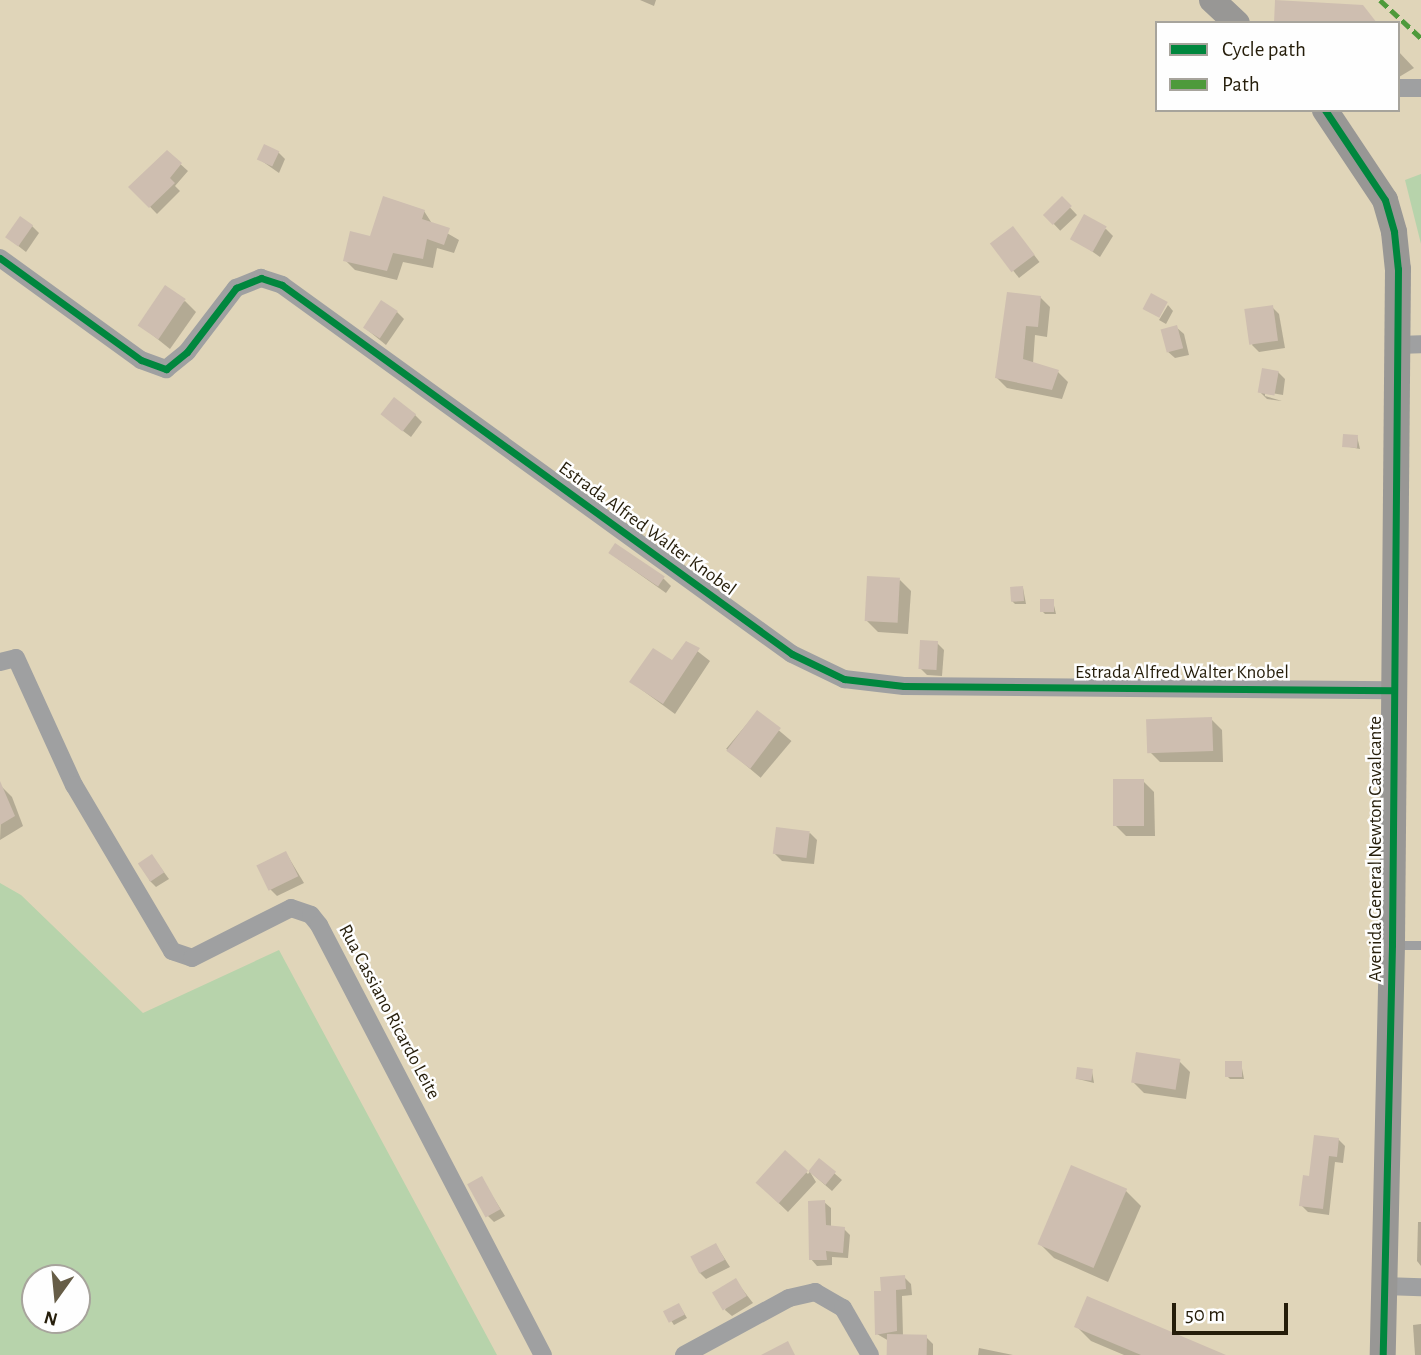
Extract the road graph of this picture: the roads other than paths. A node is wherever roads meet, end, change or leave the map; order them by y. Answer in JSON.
{"nodes":[{"id":1,"x":1212,"y":0,"type":"edge"},
{"id":2,"x":1235,"y":21,"type":"edge"},
{"id":3,"x":1400,"y":88,"type":"edge"},
{"id":4,"x":1421,"y":88,"type":"edge"},
{"id":5,"x":1326,"y":112,"type":"edge"},
{"id":6,"x":0,"y":258,"type":"edge"},
{"id":7,"x":1409,"y":345,"type":"edge"},
{"id":8,"x":0,"y":662,"type":"edge"},
{"id":9,"x":1392,"y":690,"type":"junction"},
{"id":10,"x":1392,"y":944,"type":"junction"},
{"id":11,"x":1421,"y":945,"type":"edge"},
{"id":12,"x":1384,"y":1286,"type":"junction"},
{"id":13,"x":1421,"y":1287,"type":"edge"},
{"id":14,"x":543,"y":1355,"type":"edge"},
{"id":15,"x":684,"y":1355,"type":"edge"},
{"id":16,"x":870,"y":1355,"type":"edge"},
{"id":17,"x":1383,"y":1355,"type":"edge"}],
"edges":[{"from":1,"to":2,"type":"main road"},
{"from":3,"to":4,"type":"street"},
{"from":5,"to":7,"type":"main road","name":"Avenida General Newton Cavalcante"},
{"from":6,"to":9,"type":"street","name":"Estrada Alfred Walter Knobel"},
{"from":7,"to":9,"type":"main road","name":"Avenida General Newton Cavalcante"},
{"from":8,"to":14,"type":"street","name":"Rua Cassiano Ricardo Leite"},
{"from":9,"to":10,"type":"main road","name":"Avenida General Newton Cavalcante"},
{"from":10,"to":11,"type":"lane"},
{"from":10,"to":12,"type":"main road","name":"Avenida General Newton Cavalcante"},
{"from":12,"to":13,"type":"street"},
{"from":12,"to":17,"type":"main road","name":"Avenida General Newton Cavalcante"},
{"from":15,"to":16,"type":"street"}]}
